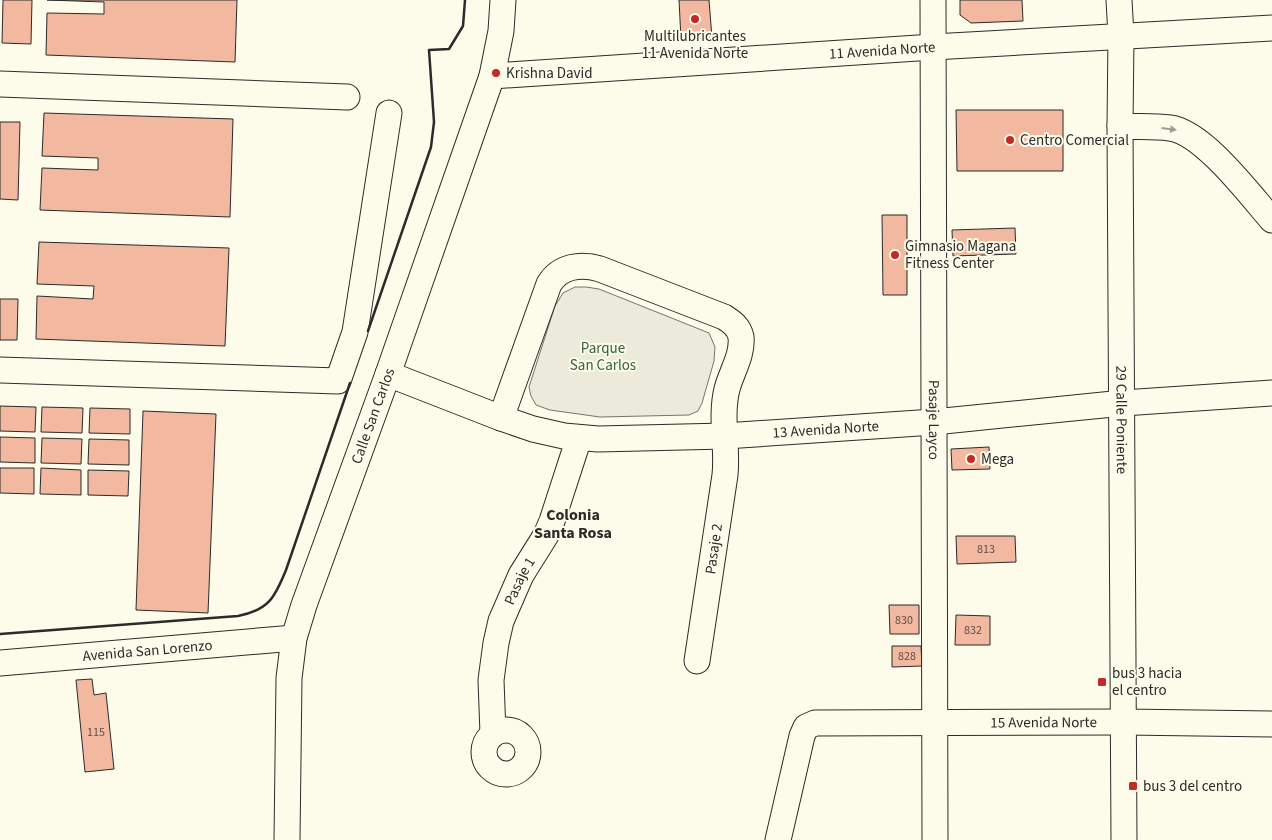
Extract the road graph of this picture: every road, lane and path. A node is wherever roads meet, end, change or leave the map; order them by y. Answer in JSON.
{"nodes":[{"id":1,"x":503,"y":0,"type":"edge"},
{"id":2,"x":933,"y":0,"type":"edge"},
{"id":3,"x":1119,"y":0,"type":"edge"},
{"id":4,"x":1272,"y":28,"type":"edge"},
{"id":5,"x":1121,"y":36,"type":"junction"},
{"id":6,"x":933,"y":46,"type":"junction"},
{"id":7,"x":492,"y":76,"type":"junction"},
{"id":8,"x":0,"y":84,"type":"edge"},
{"id":9,"x":347,"y":97,"type":"dead end"},
{"id":10,"x":389,"y":113,"type":"dead end"},
{"id":11,"x":1120,"y":126,"type":"junction"},
{"id":12,"x":1272,"y":220,"type":"edge"},
{"id":13,"x":0,"y":370,"type":"edge"},
{"id":14,"x":388,"y":374,"type":"junction"},
{"id":15,"x":1272,"y":393,"type":"edge"},
{"id":16,"x":1123,"y":403,"type":"junction"},
{"id":17,"x":501,"y":418,"type":"junction"},
{"id":18,"x":934,"y":422,"type":"junction"},
{"id":19,"x":725,"y":436,"type":"junction"},
{"id":20,"x":579,"y":438,"type":"junction"},
{"id":21,"x":294,"y":638,"type":"junction"},
{"id":22,"x":697,"y":661,"type":"dead end"},
{"id":23,"x":0,"y":664,"type":"edge"},
{"id":24,"x":934,"y":722,"type":"junction"},
{"id":25,"x":1124,"y":722,"type":"junction"},
{"id":26,"x":1272,"y":724,"type":"edge"},
{"id":27,"x":493,"y":734,"type":"dead end"},
{"id":28,"x":287,"y":840,"type":"edge"},
{"id":29,"x":778,"y":840,"type":"edge"},
{"id":30,"x":935,"y":840,"type":"edge"},
{"id":31,"x":1124,"y":840,"type":"edge"}],
"edges":[{"from":1,"to":7,"type":"street","name":"Calle San Carlos"},
{"from":2,"to":6,"type":"street","name":"Pasaje Layco"},
{"from":3,"to":5,"type":"street","name":"29 Calle Poniente"},
{"from":4,"to":5,"type":"street","name":"11 Avenida Norte"},
{"from":5,"to":6,"type":"street","name":"11 Avenida Norte"},
{"from":5,"to":11,"type":"street","name":"29 Calle Poniente"},
{"from":6,"to":7,"type":"street","name":"11 Avenida Norte"},
{"from":6,"to":18,"type":"street","name":"Pasaje Layco"},
{"from":7,"to":14,"type":"street","name":"Calle San Carlos"},
{"from":8,"to":9,"type":"street"},
{"from":10,"to":13,"type":"street"},
{"from":11,"to":12,"type":"street","one_way":true},
{"from":11,"to":16,"type":"street","name":"29 Calle Poniente"},
{"from":14,"to":17,"type":"street","name":"13 Avenida Norte"},
{"from":14,"to":21,"type":"street","name":"Calle San Carlos"},
{"from":15,"to":16,"type":"street","name":"13 Avenida Norte"},
{"from":16,"to":18,"type":"street","name":"13 Avenida Norte"},
{"from":16,"to":25,"type":"street","name":"29 Calle Poniente"},
{"from":17,"to":19,"type":"street","name":"Pasaje 2"},
{"from":17,"to":20,"type":"street","name":"13 Avenida Norte"},
{"from":18,"to":19,"type":"street","name":"13 Avenida Norte"},
{"from":18,"to":24,"type":"street","name":"Pasaje Layco"},
{"from":19,"to":20,"type":"street","name":"13 Avenida Norte"},
{"from":19,"to":22,"type":"street","name":"Pasaje 2"},
{"from":20,"to":27,"type":"street","name":"Pasaje 1"},
{"from":21,"to":23,"type":"street","name":"Avenida San Lorenzo"},
{"from":21,"to":28,"type":"street","name":"Calle San Carlos"},
{"from":24,"to":25,"type":"street","name":"15 Avenida Norte"},
{"from":24,"to":29,"type":"street","name":"15 Avenida Norte"},
{"from":24,"to":30,"type":"street","name":"Pasaje Layco"},
{"from":25,"to":26,"type":"street","name":"15 Avenida Norte"},
{"from":25,"to":31,"type":"street","name":"29 Calle Poniente"}]}
